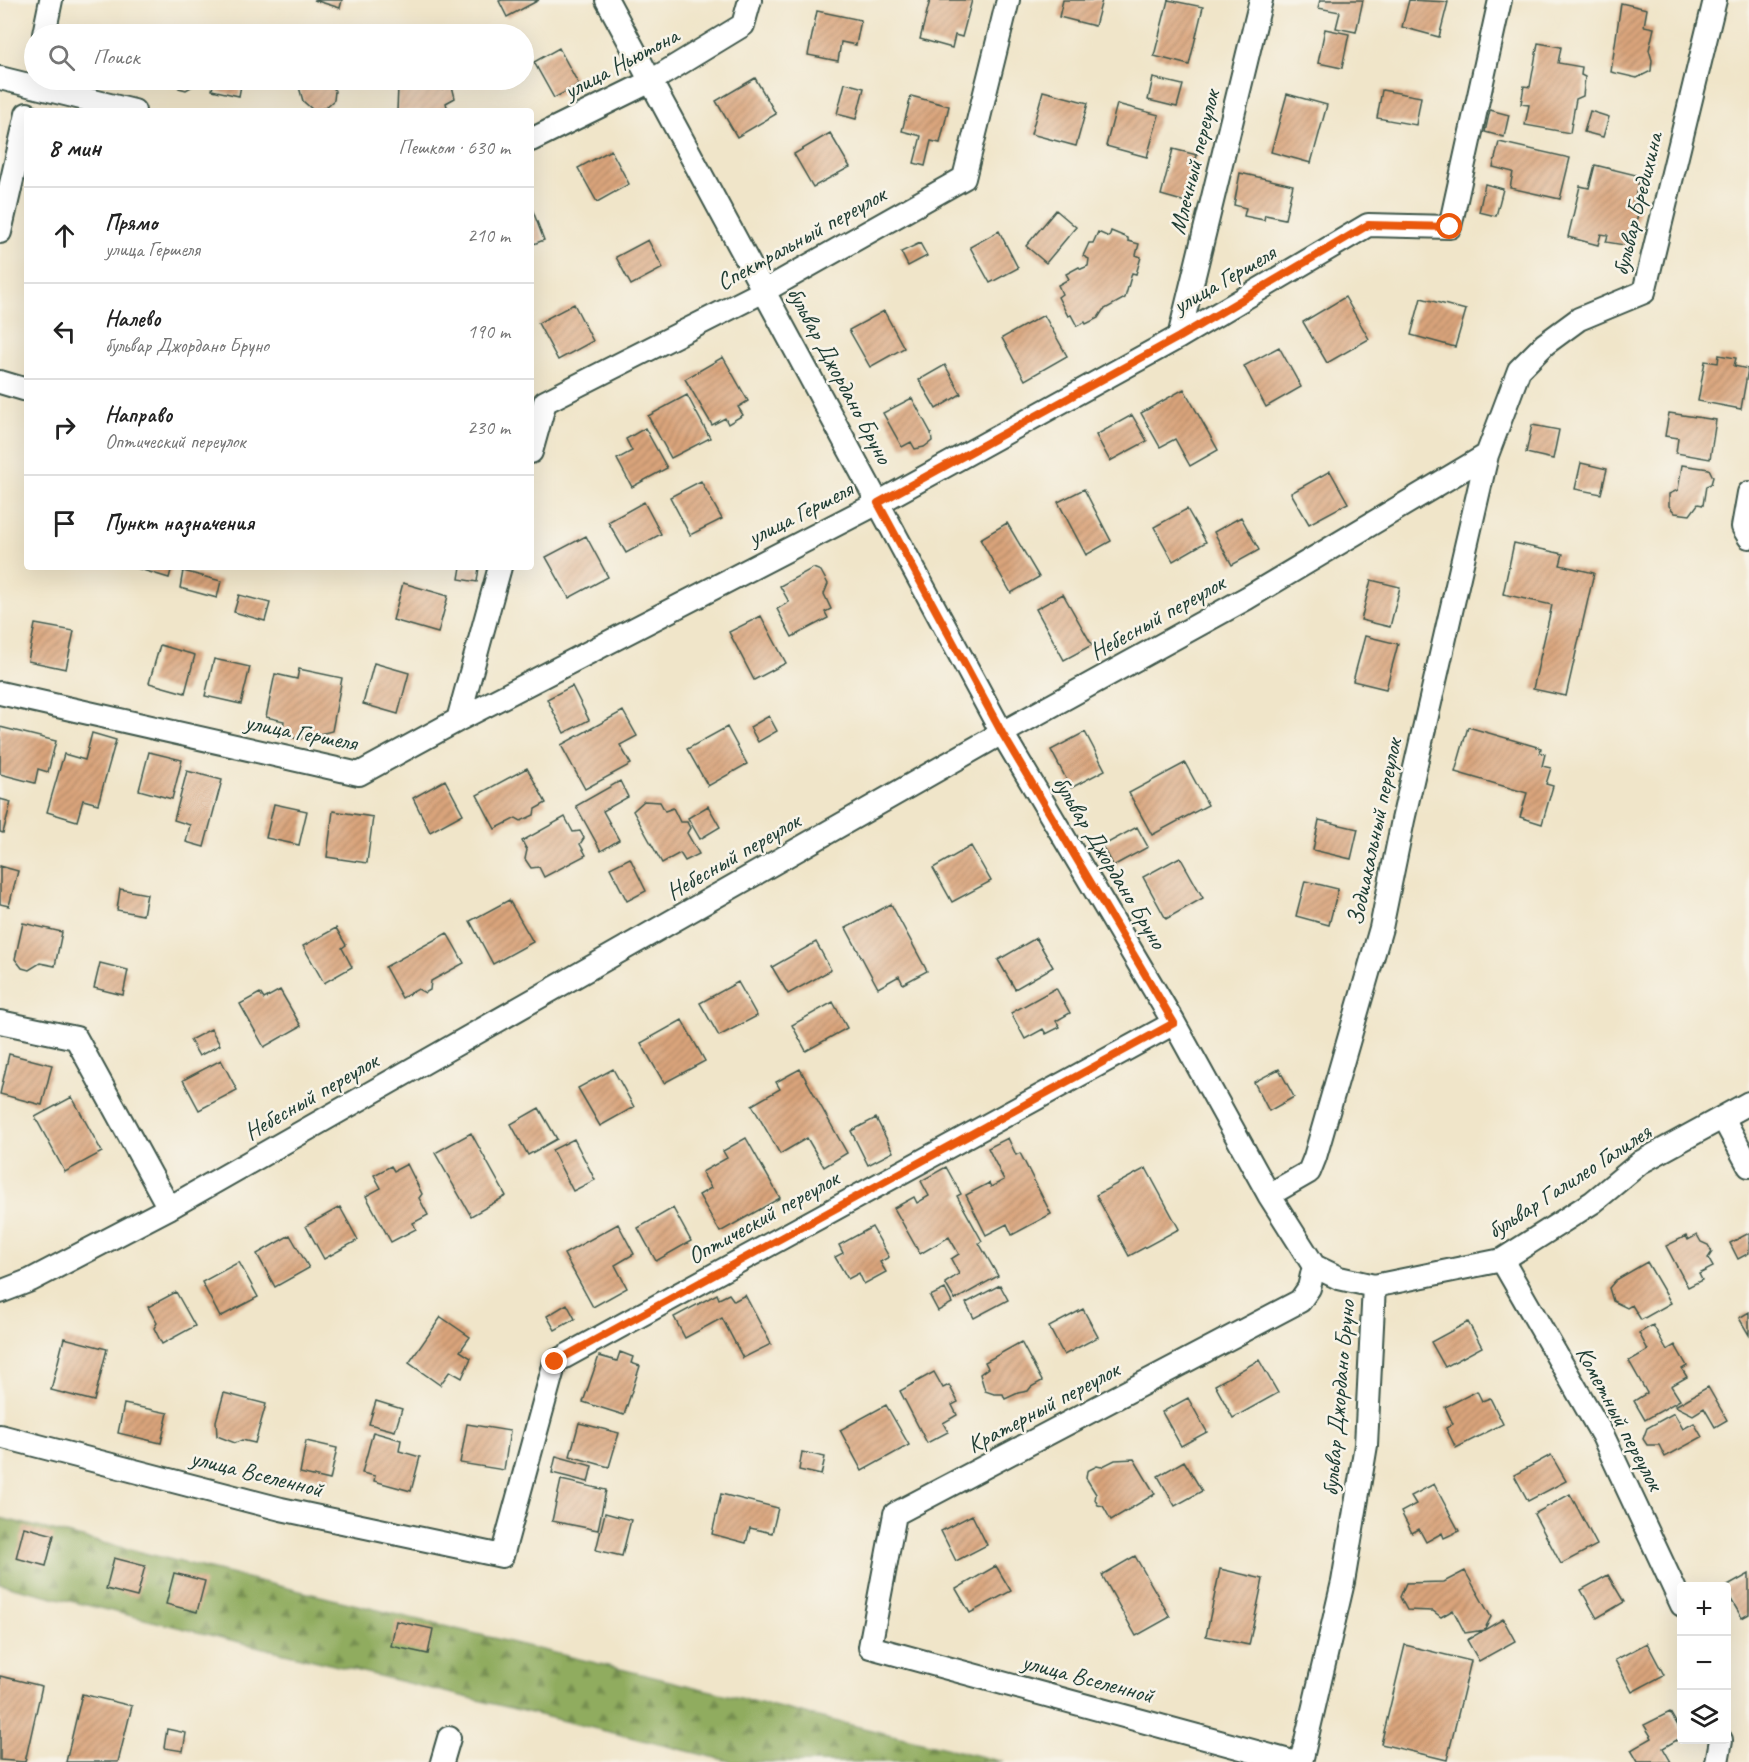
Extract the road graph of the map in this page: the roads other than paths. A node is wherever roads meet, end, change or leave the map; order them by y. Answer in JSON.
{"nodes":[{"id":1,"x":51,"y":0,"type":"edge"},
{"id":2,"x":607,"y":0,"type":"edge"},
{"id":3,"x":750,"y":0,"type":"edge"},
{"id":4,"x":1008,"y":0,"type":"edge"},
{"id":5,"x":1261,"y":0,"type":"edge"},
{"id":6,"x":1500,"y":0,"type":"edge"},
{"id":7,"x":1715,"y":0,"type":"edge"},
{"id":8,"x":46,"y":24,"type":"edge"},
{"id":9,"x":0,"y":78,"type":"edge"},
{"id":10,"x":651,"y":81,"type":"junction"},
{"id":11,"x":24,"y":82,"type":"edge"},
{"id":12,"x":32,"y":90,"type":"edge"},
{"id":13,"x":59,"y":90,"type":"edge"},
{"id":14,"x":28,"y":108,"type":"edge"},
{"id":15,"x":123,"y":108,"type":"edge"},
{"id":16,"x":24,"y":125,"type":"edge"},
{"id":17,"x":534,"y":139,"type":"edge"},
{"id":18,"x":0,"y":232,"type":"edge"},
{"id":19,"x":764,"y":291,"type":"junction"},
{"id":20,"x":1179,"y":337,"type":"junction"},
{"id":21,"x":0,"y":382,"type":"edge"},
{"id":22,"x":24,"y":389,"type":"edge"},
{"id":23,"x":534,"y":440,"type":"edge"},
{"id":24,"x":1487,"y":455,"type":"junction"},
{"id":25,"x":1749,"y":493,"type":"edge"},
{"id":26,"x":878,"y":503,"type":"junction"},
{"id":27,"x":1749,"y":537,"type":"edge"},
{"id":28,"x":499,"y":570,"type":"edge"},
{"id":29,"x":0,"y":693,"type":"edge"},
{"id":30,"x":458,"y":720,"type":"junction"},
{"id":31,"x":1002,"y":733,"type":"junction"},
{"id":32,"x":0,"y":1022,"type":"edge"},
{"id":33,"x":1174,"y":1023,"type":"junction"},
{"id":34,"x":1749,"y":1103,"type":"edge"},
{"id":35,"x":1723,"y":1118,"type":"junction"},
{"id":36,"x":1749,"y":1166,"type":"edge"},
{"id":37,"x":1269,"y":1195,"type":"junction"},
{"id":38,"x":169,"y":1209,"type":"junction"},
{"id":39,"x":1502,"y":1260,"type":"junction"},
{"id":40,"x":1314,"y":1266,"type":"junction"},
{"id":41,"x":1374,"y":1286,"type":"junction"},
{"id":42,"x":0,"y":1292,"type":"edge"},
{"id":43,"x":0,"y":1436,"type":"edge"},
{"id":44,"x":502,"y":1556,"type":"joint"},
{"id":45,"x":1677,"y":1594,"type":"edge"},
{"id":46,"x":870,"y":1647,"type":"joint"},
{"id":47,"x":449,"y":1738,"type":"dead end"},
{"id":48,"x":1720,"y":1744,"type":"edge"},
{"id":49,"x":442,"y":1762,"type":"edge"},
{"id":50,"x":1293,"y":1762,"type":"edge"},
{"id":51,"x":1301,"y":1762,"type":"edge"},
{"id":52,"x":1717,"y":1762,"type":"edge"}],
"edges":[{"from":1,"to":8,"type":"street"},
{"from":2,"to":10,"type":"street","name":"бульвар Джордано Бруно"},
{"from":3,"to":10,"type":"street","name":"улица Ньютона"},
{"from":4,"to":19,"type":"street","name":"Спектральный переулок"},
{"from":5,"to":20,"type":"street","name":"Млечный переулок"},
{"from":6,"to":20,"type":"street","name":"улица Гершеля"},
{"from":7,"to":24,"type":"street","name":"бульвар Бредихина"},
{"from":9,"to":11,"type":"street"},
{"from":10,"to":17,"type":"street","name":"улица Ньютона"},
{"from":10,"to":19,"type":"street","name":"бульвар Джордано Бруно"},
{"from":12,"to":14,"type":"street"},
{"from":13,"to":15,"type":"street"},
{"from":16,"to":18,"type":"street"},
{"from":19,"to":23,"type":"street","name":"Спектральный переулок"},
{"from":19,"to":26,"type":"street","name":"бульвар Джордано Бруно"},
{"from":20,"to":26,"type":"street","name":"улица Гершеля"},
{"from":21,"to":22,"type":"street"},
{"from":24,"to":31,"type":"street","name":"Небесный переулок"},
{"from":24,"to":37,"type":"street","name":"Зодиакальный переулок"},
{"from":25,"to":27,"type":"street"},
{"from":26,"to":30,"type":"street","name":"улица Гершеля"},
{"from":26,"to":31,"type":"street","name":"бульвар Джордано Бруно"},
{"from":28,"to":30,"type":"street"},
{"from":29,"to":30,"type":"street","name":"улица Гершеля"},
{"from":31,"to":33,"type":"street","name":"бульвар Джордано Бруно"},
{"from":31,"to":38,"type":"street","name":"Небесный переулок"},
{"from":32,"to":38,"type":"street"},
{"from":33,"to":37,"type":"street","name":"бульвар Джордано Бруно"},
{"from":33,"to":44,"type":"street","name":"Оптический переулок"},
{"from":34,"to":35,"type":"street","name":"бульвар Галилео Галилея"},
{"from":35,"to":36,"type":"street"},
{"from":35,"to":39,"type":"street","name":"бульвар Галилео Галилея"},
{"from":37,"to":40,"type":"street","name":"бульвар Джордано Бруно"},
{"from":38,"to":42,"type":"street","name":"Небесный переулок"},
{"from":39,"to":41,"type":"street","name":"бульвар Галилео Галилея"},
{"from":39,"to":45,"type":"street","name":"Кометный переулок"},
{"from":40,"to":41,"type":"street","name":"бульвар Джордано Бруно"},
{"from":40,"to":46,"type":"street","name":"Кратерный переулок"},
{"from":41,"to":51,"type":"street","name":"бульвар Джордано Бруно"},
{"from":43,"to":44,"type":"street","name":"улица Вселенной"},
{"from":46,"to":50,"type":"street","name":"улица Вселенной"},
{"from":47,"to":49,"type":"street"},
{"from":48,"to":52,"type":"street"}]}
